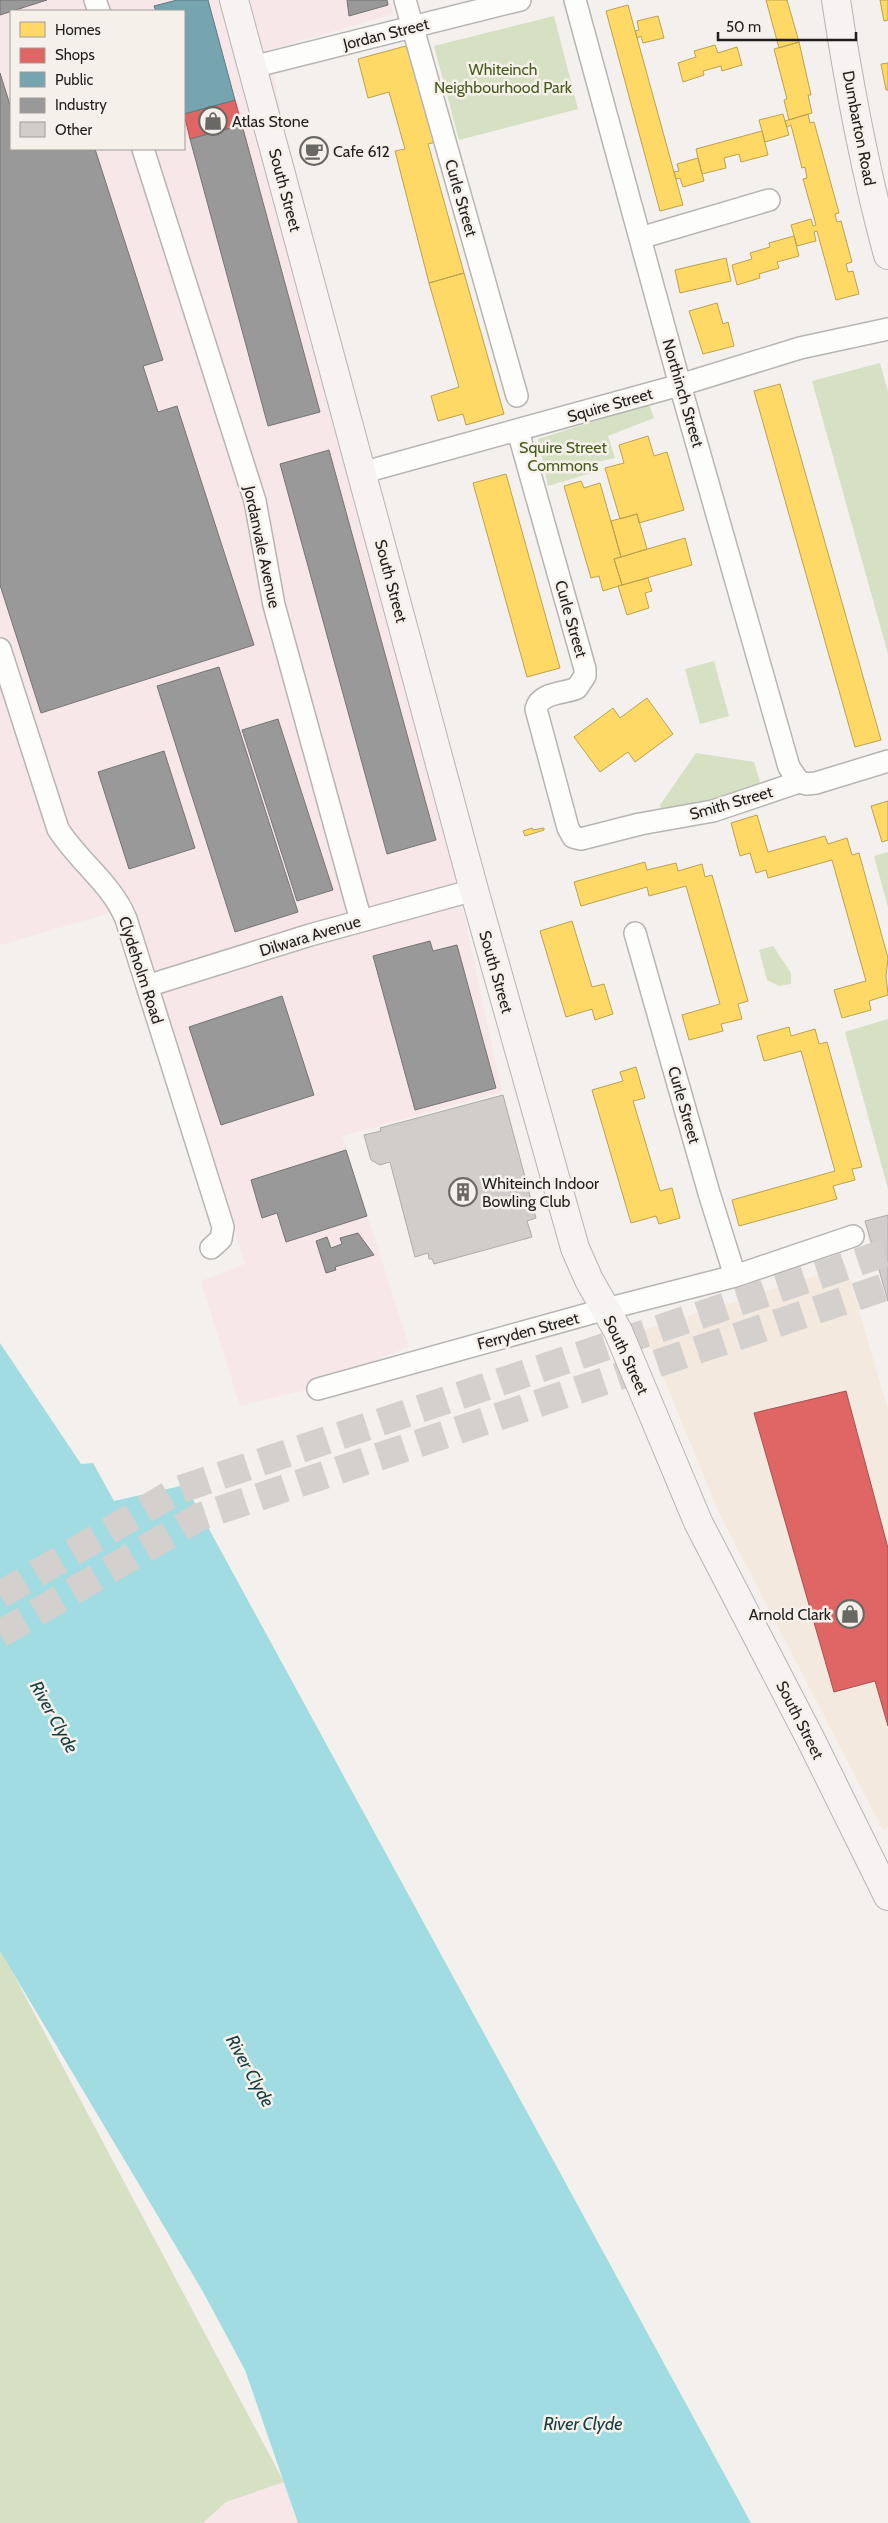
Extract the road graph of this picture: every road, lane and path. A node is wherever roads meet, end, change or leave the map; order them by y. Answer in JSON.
{"nodes":[{"id":1,"x":234,"y":0,"type":"edge"},
{"id":2,"x":405,"y":0,"type":"edge"},
{"id":3,"x":520,"y":0,"type":"edge"},
{"id":4,"x":575,"y":0,"type":"edge"},
{"id":5,"x":836,"y":0,"type":"edge"},
{"id":6,"x":412,"y":27,"type":"junction"},
{"id":7,"x":252,"y":67,"type":"junction"},
{"id":8,"x":143,"y":150,"type":"edge"},
{"id":9,"x":769,"y":200,"type":"dead end"},
{"id":10,"x":640,"y":238,"type":"junction"},
{"id":11,"x":888,"y":255,"type":"edge"},
{"id":12,"x":888,"y":329,"type":"edge"},
{"id":13,"x":680,"y":386,"type":"junction"},
{"id":14,"x":518,"y":396,"type":"dead end"},
{"id":15,"x":518,"y":431,"type":"junction"},
{"id":16,"x":362,"y":473,"type":"junction"},
{"id":17,"x":0,"y":649,"type":"edge"},
{"id":18,"x":888,"y":761,"type":"edge"},
{"id":19,"x":799,"y":782,"type":"junction"},
{"id":20,"x":573,"y":837,"type":"joint"},
{"id":21,"x":474,"y":890,"type":"junction"},
{"id":22,"x":361,"y":921,"type":"junction"},
{"id":23,"x":635,"y":933,"type":"dead end"},
{"id":24,"x":147,"y":986,"type":"junction"},
{"id":25,"x":853,"y":1236,"type":"dead end"},
{"id":26,"x":211,"y":1248,"type":"dead end"},
{"id":27,"x":735,"y":1276,"type":"junction"},
{"id":28,"x":606,"y":1310,"type":"junction"},
{"id":29,"x":318,"y":1389,"type":"dead end"},
{"id":30,"x":881,"y":1862,"type":"edge"},
{"id":31,"x":888,"y":1896,"type":"edge"}],
"edges":[{"from":1,"to":7,"type":"street","name":"South Street"},
{"from":2,"to":6,"type":"street","name":"Curle Street"},
{"from":3,"to":6,"type":"street","name":"Jordan Street"},
{"from":4,"to":10,"type":"street","name":"Northinch Street"},
{"from":5,"to":11,"type":"street","name":"Dumbarton Road"},
{"from":6,"to":7,"type":"street","name":"Jordan Street"},
{"from":6,"to":14,"type":"street","name":"Curle Street"},
{"from":7,"to":16,"type":"street","name":"South Street"},
{"from":8,"to":22,"type":"street","name":"Jordanvale Avenue"},
{"from":9,"to":10,"type":"street"},
{"from":10,"to":13,"type":"street","name":"Northinch Street"},
{"from":12,"to":13,"type":"street","name":"Squire Street"},
{"from":13,"to":15,"type":"street","name":"Squire Street"},
{"from":13,"to":19,"type":"street","name":"Northinch Street"},
{"from":15,"to":16,"type":"street","name":"Squire Street"},
{"from":15,"to":20,"type":"street","name":"Curle Street"},
{"from":16,"to":21,"type":"street","name":"South Street"},
{"from":17,"to":24,"type":"street","name":"Clydeholm Road"},
{"from":18,"to":19,"type":"street","name":"Smith Street"},
{"from":19,"to":20,"type":"street","name":"Smith Street"},
{"from":21,"to":22,"type":"street","name":"Dilwara Avenue"},
{"from":21,"to":28,"type":"street","name":"South Street"},
{"from":22,"to":24,"type":"street","name":"Dilwara Avenue"},
{"from":23,"to":27,"type":"street","name":"Curle Street"},
{"from":24,"to":26,"type":"street","name":"Clydeholm Road"},
{"from":25,"to":27,"type":"street","name":"Ferryden Street"},
{"from":27,"to":28,"type":"street","name":"Ferryden Street"},
{"from":28,"to":29,"type":"street","name":"Ferryden Street"},
{"from":28,"to":30,"type":"street","name":"South Street"},
{"from":30,"to":31,"type":"street","name":"South Street"}]}
